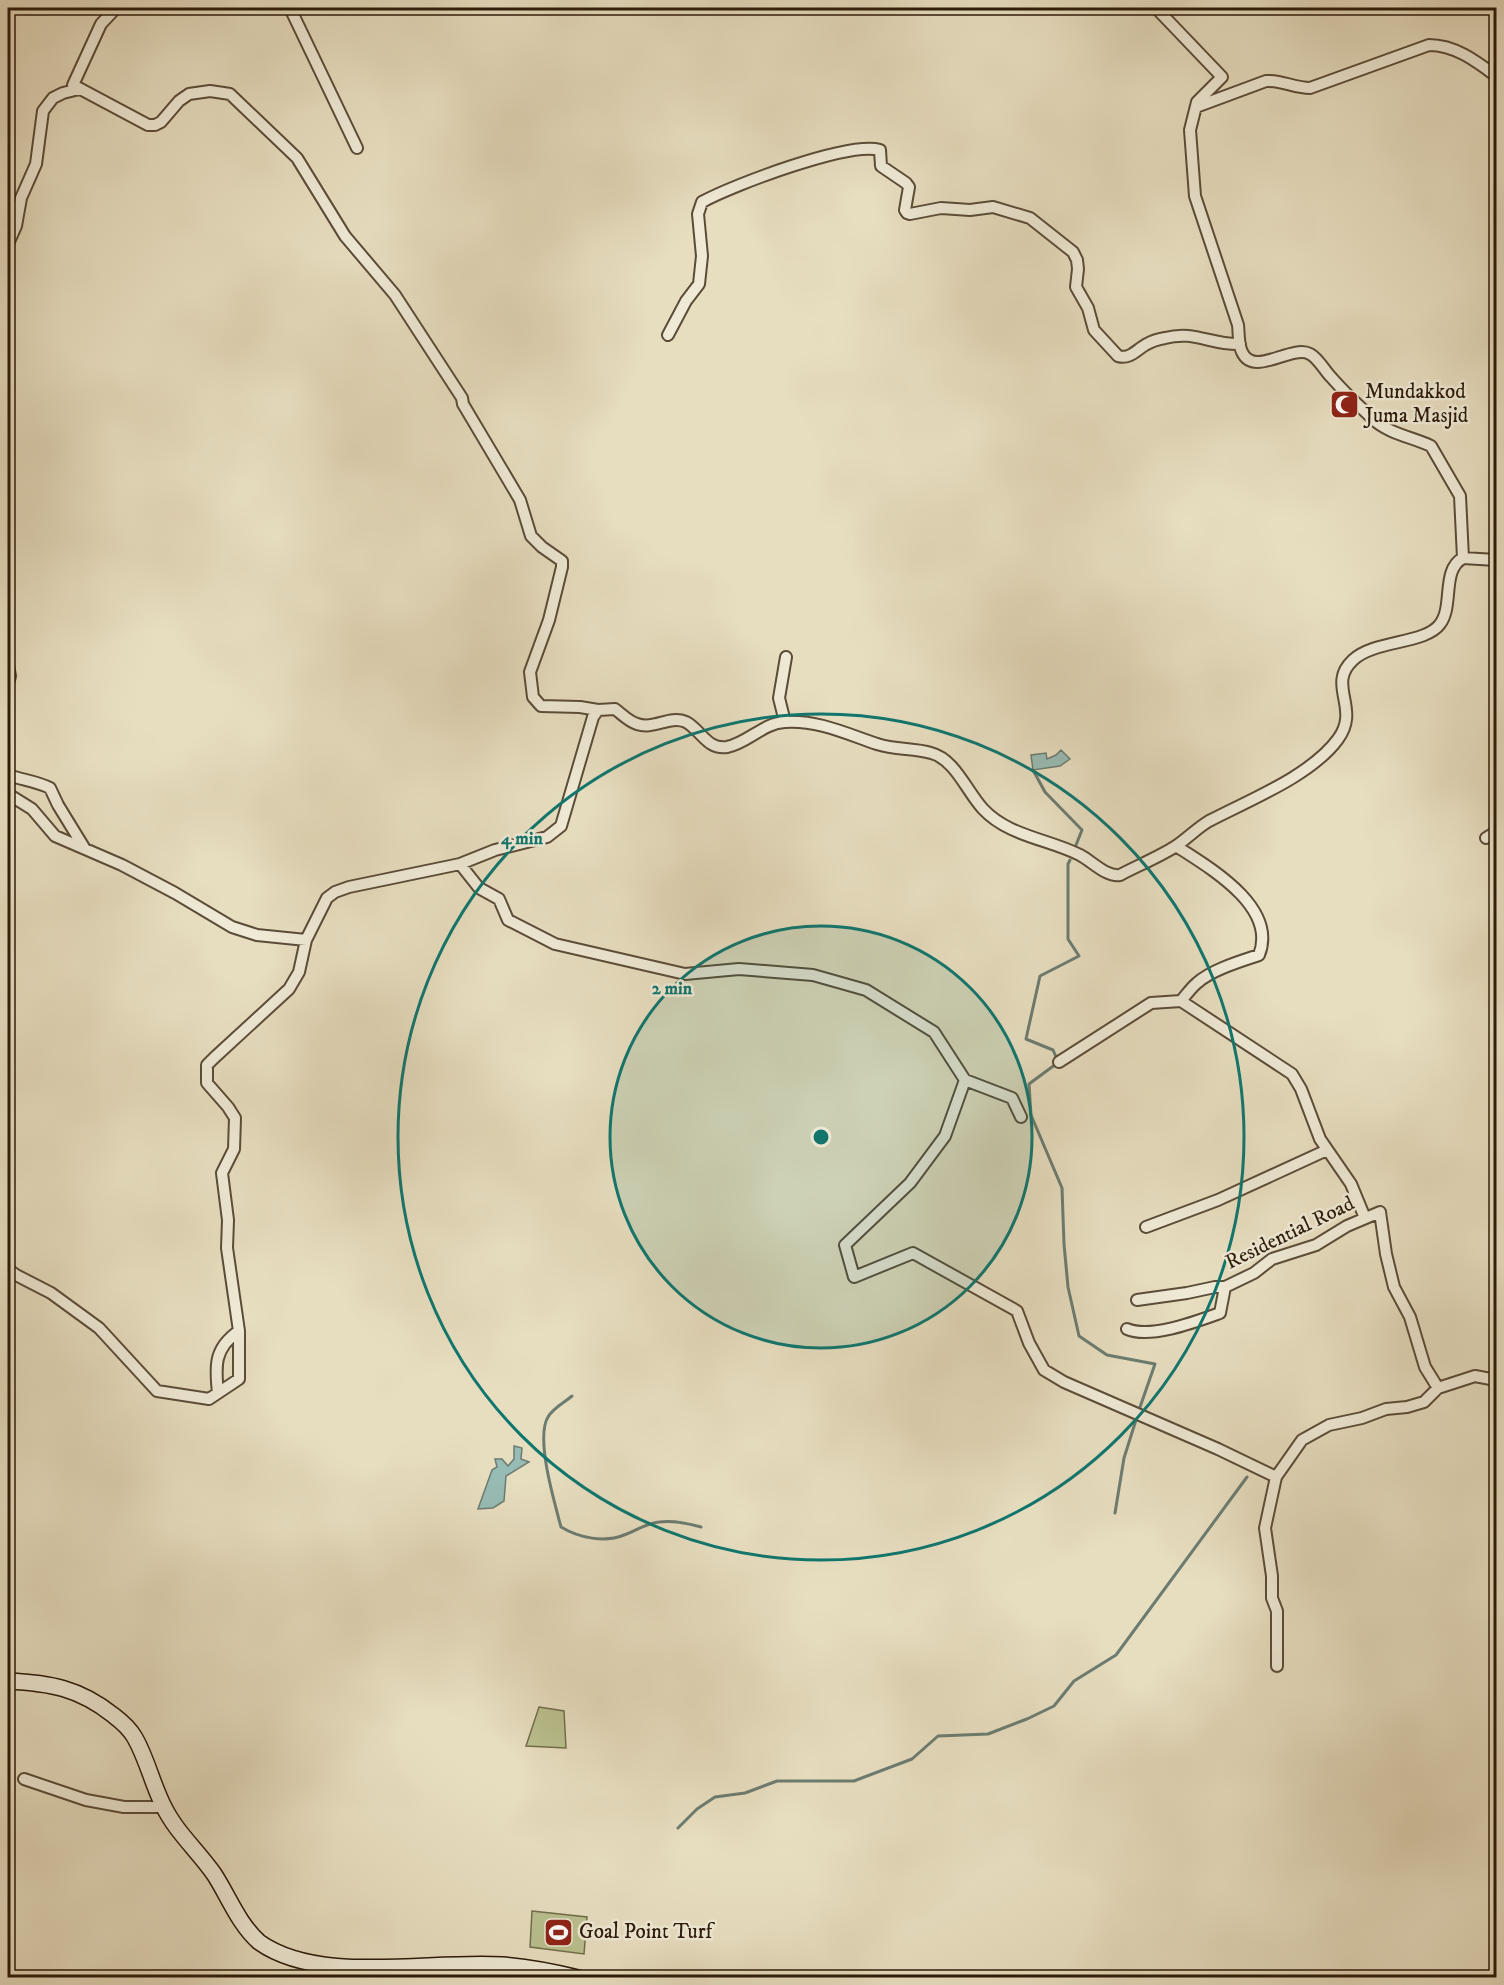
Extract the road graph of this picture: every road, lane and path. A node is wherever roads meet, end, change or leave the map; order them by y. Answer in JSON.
{"nodes":[{"id":1,"x":116,"y":8,"type":"edge"},
{"id":2,"x":290,"y":8,"type":"edge"},
{"id":3,"x":1156,"y":8,"type":"edge"},
{"id":4,"x":1497,"y":76,"type":"edge"},
{"id":5,"x":79,"y":89,"type":"junction"},
{"id":6,"x":1196,"y":107,"type":"junction"},
{"id":7,"x":357,"y":148,"type":"dead end"},
{"id":8,"x":8,"y":243,"type":"edge"},
{"id":9,"x":668,"y":335,"type":"dead end"},
{"id":10,"x":1240,"y":344,"type":"junction"},
{"id":11,"x":1463,"y":558,"type":"junction"},
{"id":12,"x":1497,"y":560,"type":"edge"},
{"id":13,"x":786,"y":657,"type":"dead end"},
{"id":14,"x":8,"y":665,"type":"edge"},
{"id":15,"x":8,"y":684,"type":"edge"},
{"id":16,"x":598,"y":710,"type":"junction"},
{"id":17,"x":785,"y":722,"type":"junction"},
{"id":18,"x":8,"y":775,"type":"edge"},
{"id":19,"x":8,"y":794,"type":"edge"},
{"id":20,"x":1497,"y":832,"type":"edge"},
{"id":21,"x":1486,"y":838,"type":"dead end"},
{"id":22,"x":1176,"y":846,"type":"junction"},
{"id":23,"x":85,"y":849,"type":"junction"},
{"id":24,"x":460,"y":864,"type":"junction"},
{"id":25,"x":306,"y":940,"type":"junction"},
{"id":26,"x":1181,"y":1001,"type":"junction"},
{"id":27,"x":1059,"y":1062,"type":"dead end"},
{"id":28,"x":965,"y":1080,"type":"junction"},
{"id":29,"x":1021,"y":1117,"type":"dead end"},
{"id":30,"x":1327,"y":1150,"type":"junction"},
{"id":31,"x":1365,"y":1218,"type":"junction"},
{"id":32,"x":1146,"y":1227,"type":"dead end"},
{"id":33,"x":8,"y":1269,"type":"edge"},
{"id":34,"x":1225,"y":1287,"type":"junction"},
{"id":35,"x":1137,"y":1300,"type":"dead end"},
{"id":36,"x":1127,"y":1329,"type":"dead end"},
{"id":37,"x":239,"y":1331,"type":"junction"},
{"id":38,"x":1497,"y":1380,"type":"edge"},
{"id":39,"x":1438,"y":1388,"type":"junction"},
{"id":40,"x":218,"y":1393,"type":"junction"},
{"id":41,"x":1276,"y":1477,"type":"junction"},
{"id":42,"x":1277,"y":1666,"type":"dead end"},
{"id":43,"x":8,"y":1681,"type":"edge"},
{"id":44,"x":24,"y":1779,"type":"dead end"},
{"id":45,"x":164,"y":1807,"type":"junction"},
{"id":46,"x":578,"y":1977,"type":"edge"}],
"edges":[{"from":1,"to":5,"type":"street"},
{"from":2,"to":7,"type":"street"},
{"from":3,"to":6,"type":"street"},
{"from":4,"to":6,"type":"street"},
{"from":5,"to":8,"type":"street"},
{"from":5,"to":16,"type":"street"},
{"from":6,"to":10,"type":"street"},
{"from":9,"to":10,"type":"street"},
{"from":10,"to":11,"type":"street"},
{"from":11,"to":12,"type":"street"},
{"from":11,"to":22,"type":"street"},
{"from":13,"to":17,"type":"street"},
{"from":14,"to":15,"type":"street"},
{"from":16,"to":17,"type":"street"},
{"from":16,"to":24,"type":"street"},
{"from":17,"to":22,"type":"street"},
{"from":18,"to":23,"type":"street"},
{"from":19,"to":23,"type":"street"},
{"from":20,"to":21,"type":"street"},
{"from":22,"to":26,"type":"street"},
{"from":23,"to":25,"type":"street"},
{"from":24,"to":25,"type":"street"},
{"from":24,"to":28,"type":"street"},
{"from":25,"to":37,"type":"street"},
{"from":26,"to":27,"type":"street"},
{"from":26,"to":30,"type":"street"},
{"from":28,"to":29,"type":"street"},
{"from":28,"to":41,"type":"street"},
{"from":30,"to":31,"type":"street"},
{"from":30,"to":32,"type":"street"},
{"from":31,"to":34,"type":"street","name":"Residential Road"},
{"from":31,"to":39,"type":"street","name":"Residential Road"},
{"from":33,"to":40,"type":"street"},
{"from":34,"to":35,"type":"street"},
{"from":34,"to":36,"type":"street","name":"Residential Road"},
{"from":37,"to":40,"type":"street"},
{"from":37,"to":40,"type":"street"},
{"from":38,"to":39,"type":"street"},
{"from":39,"to":41,"type":"street"},
{"from":41,"to":42,"type":"street"},
{"from":43,"to":45,"type":"main road"},
{"from":44,"to":45,"type":"street"},
{"from":45,"to":46,"type":"main road"}]}
